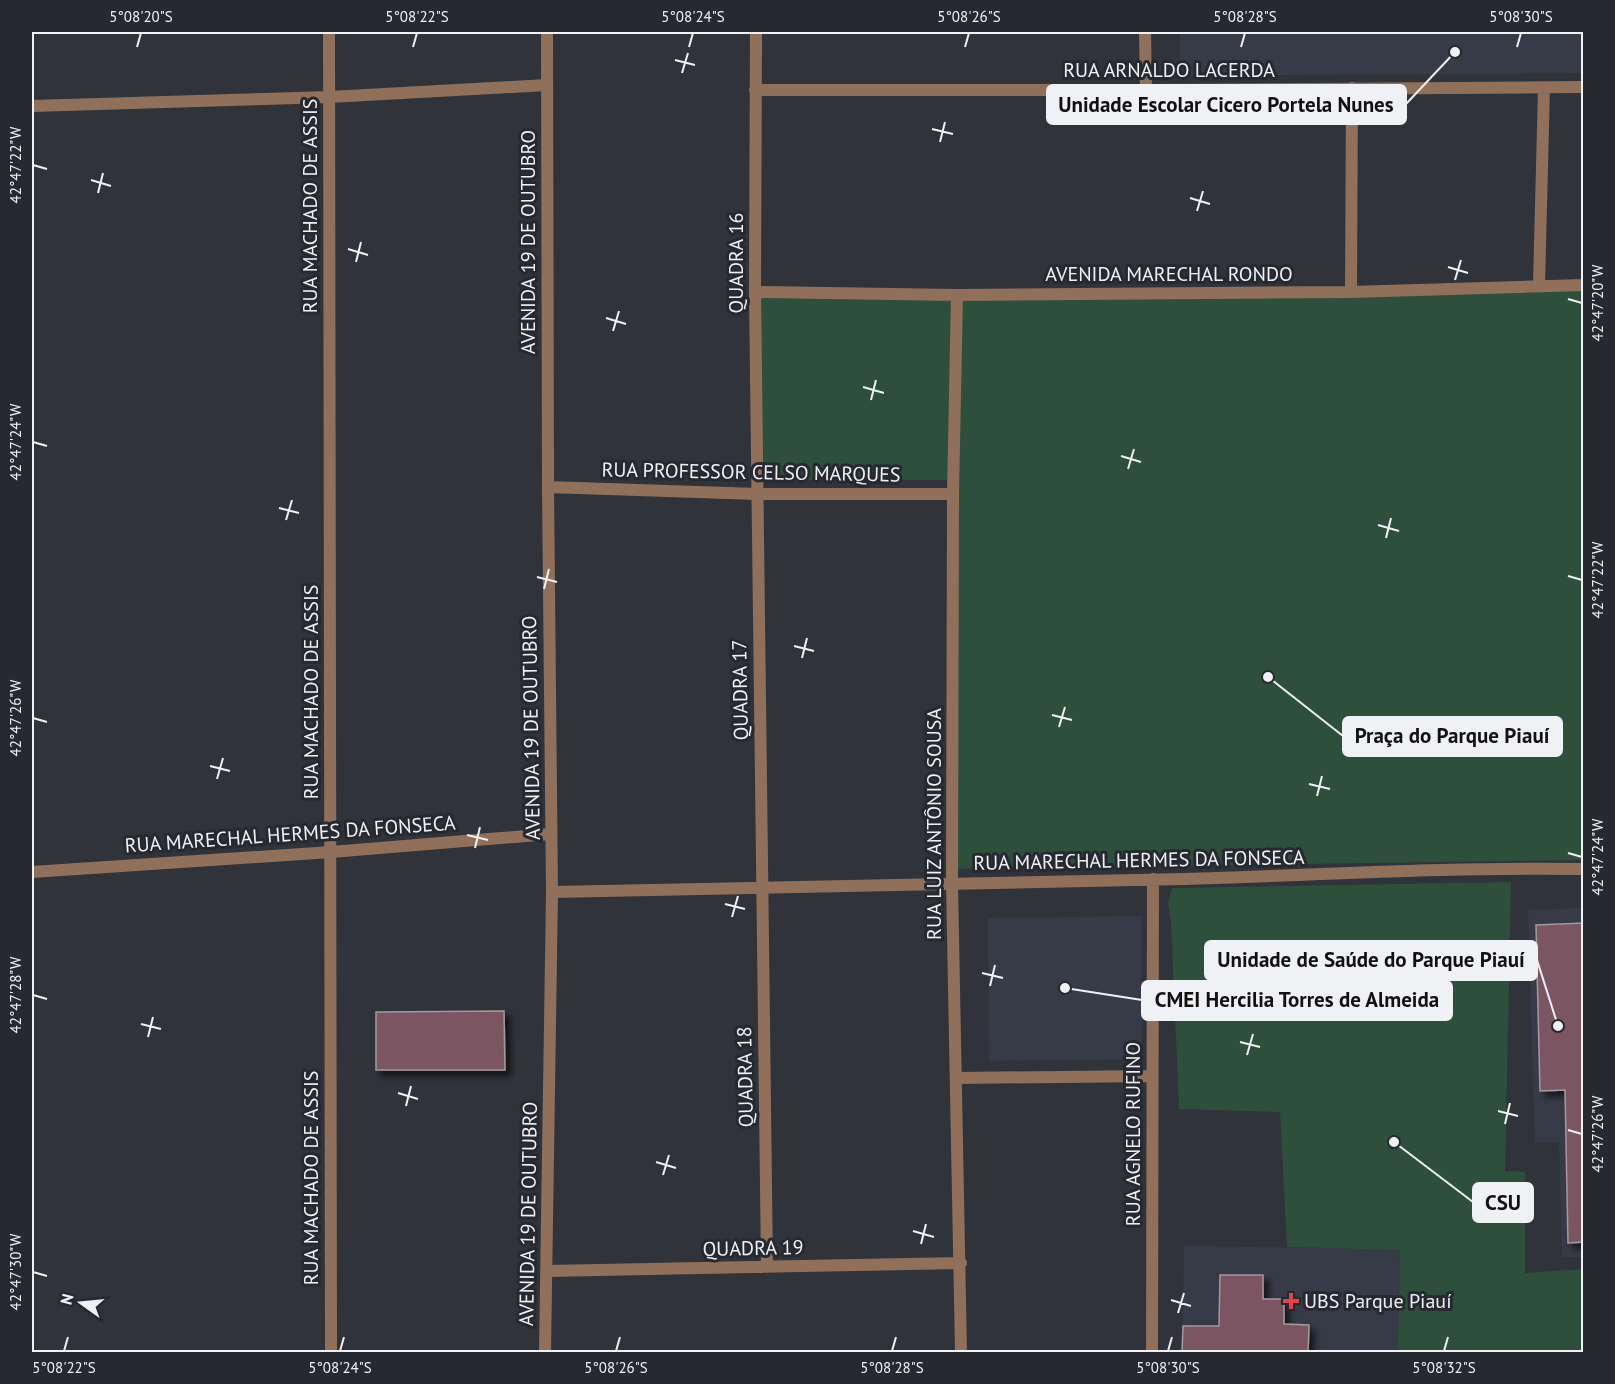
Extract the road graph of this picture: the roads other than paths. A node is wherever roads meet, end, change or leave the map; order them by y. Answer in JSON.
{"nodes":[{"id":1,"x":329,"y":32,"type":"edge"},
{"id":2,"x":547,"y":32,"type":"edge"},
{"id":3,"x":756,"y":32,"type":"edge"},
{"id":4,"x":1145,"y":32,"type":"edge"},
{"id":5,"x":547,"y":85,"type":"junction"},
{"id":6,"x":1584,"y":87,"type":"edge"},
{"id":7,"x":1352,"y":88,"type":"junction"},
{"id":8,"x":1544,"y":88,"type":"junction"},
{"id":9,"x":755,"y":90,"type":"junction"},
{"id":10,"x":1146,"y":90,"type":"junction"},
{"id":11,"x":330,"y":97,"type":"junction"},
{"id":12,"x":32,"y":106,"type":"edge"},
{"id":13,"x":1539,"y":285,"type":"junction"},
{"id":14,"x":1584,"y":285,"type":"edge"},
{"id":15,"x":755,"y":292,"type":"junction"},
{"id":16,"x":1350,"y":292,"type":"junction"},
{"id":17,"x":957,"y":295,"type":"junction"},
{"id":18,"x":548,"y":487,"type":"junction"},
{"id":19,"x":757,"y":494,"type":"junction"},
{"id":20,"x":953,"y":494,"type":"junction"},
{"id":21,"x":551,"y":834,"type":"junction"},
{"id":22,"x":331,"y":852,"type":"junction"},
{"id":23,"x":1584,"y":869,"type":"edge"},
{"id":24,"x":32,"y":872,"type":"edge"},
{"id":25,"x":1153,"y":879,"type":"junction"},
{"id":26,"x":952,"y":883,"type":"junction"},
{"id":27,"x":762,"y":886,"type":"junction"},
{"id":28,"x":552,"y":892,"type":"junction"},
{"id":29,"x":1152,"y":1076,"type":"junction"},
{"id":30,"x":957,"y":1078,"type":"junction"},
{"id":31,"x":961,"y":1263,"type":"junction"},
{"id":32,"x":767,"y":1267,"type":"junction"},
{"id":33,"x":547,"y":1271,"type":"junction"},
{"id":34,"x":331,"y":1353,"type":"edge"},
{"id":35,"x":545,"y":1353,"type":"edge"},
{"id":36,"x":961,"y":1353,"type":"edge"},
{"id":37,"x":1152,"y":1353,"type":"edge"}],
"edges":[{"from":1,"to":11,"type":"street","name":"RUA MACHADO DE ASSIS"},
{"from":2,"to":5,"type":"street","name":"AVENIDA 19 DE OUTUBRO"},
{"from":3,"to":9,"type":"street","name":"QUADRA 16"},
{"from":4,"to":10,"type":"street"},
{"from":5,"to":11,"type":"street"},
{"from":5,"to":18,"type":"street","name":"AVENIDA 19 DE OUTUBRO"},
{"from":6,"to":8,"type":"street","name":"RUA ARNALDO LACERDA"},
{"from":7,"to":8,"type":"street","name":"RUA ARNALDO LACERDA"},
{"from":7,"to":10,"type":"street","name":"RUA ARNALDO LACERDA"},
{"from":7,"to":16,"type":"street"},
{"from":8,"to":13,"type":"street"},
{"from":9,"to":10,"type":"street","name":"RUA ARNALDO LACERDA"},
{"from":9,"to":15,"type":"street","name":"QUADRA 16"},
{"from":11,"to":12,"type":"street"},
{"from":11,"to":22,"type":"street","name":"RUA MACHADO DE ASSIS"},
{"from":13,"to":14,"type":"street","name":"AVENIDA MARECHAL RONDO"},
{"from":13,"to":16,"type":"street","name":"AVENIDA MARECHAL RONDO"},
{"from":15,"to":17,"type":"street","name":"AVENIDA MARECHAL RONDO"},
{"from":15,"to":19,"type":"street","name":"QUADRA 16"},
{"from":16,"to":17,"type":"street","name":"AVENIDA MARECHAL RONDO"},
{"from":17,"to":20,"type":"street","name":"RUA LUIZ ANTÔNIO SOUSA"},
{"from":18,"to":19,"type":"street","name":"RUA PROFESSOR CELSO MARQUES"},
{"from":18,"to":21,"type":"street","name":"AVENIDA 19 DE OUTUBRO"},
{"from":19,"to":20,"type":"street","name":"RUA PROFESSOR CELSO MARQUES"},
{"from":19,"to":27,"type":"street","name":"QUADRA 17"},
{"from":20,"to":26,"type":"street","name":"RUA LUIZ ANTÔNIO SOUSA"},
{"from":21,"to":22,"type":"street","name":"RUA MARECHAL HERMES DA FONSECA"},
{"from":21,"to":28,"type":"street","name":"AVENIDA 19 DE OUTUBRO"},
{"from":22,"to":24,"type":"street","name":"RUA MARECHAL HERMES DA FONSECA"},
{"from":22,"to":34,"type":"street","name":"RUA MACHADO DE ASSIS"},
{"from":23,"to":25,"type":"street","name":"RUA MARECHAL HERMES DA FONSECA"},
{"from":25,"to":26,"type":"street","name":"RUA MARECHAL HERMES DA FONSECA"},
{"from":25,"to":29,"type":"street","name":"RUA AGNELO RUFINO"},
{"from":26,"to":27,"type":"street","name":"RUA MARECHAL HERMES DA FONSECA"},
{"from":26,"to":30,"type":"street","name":"RUA LUIZ ANTÔNIO SOUSA"},
{"from":27,"to":28,"type":"street","name":"RUA MARECHAL HERMES DA FONSECA"},
{"from":27,"to":32,"type":"street","name":"QUADRA 18"},
{"from":28,"to":33,"type":"street","name":"AVENIDA 19 DE OUTUBRO"},
{"from":29,"to":30,"type":"street"},
{"from":29,"to":37,"type":"street","name":"RUA AGNELO RUFINO"},
{"from":30,"to":31,"type":"street","name":"RUA LUIZ ANTÔNIO SOUSA"},
{"from":31,"to":32,"type":"street","name":"QUADRA 19"},
{"from":31,"to":36,"type":"street","name":"RUA LUIZ ANTÔNIO SOUSA"},
{"from":32,"to":33,"type":"street","name":"QUADRA 19"},
{"from":33,"to":35,"type":"street","name":"AVENIDA 19 DE OUTUBRO"}]}
